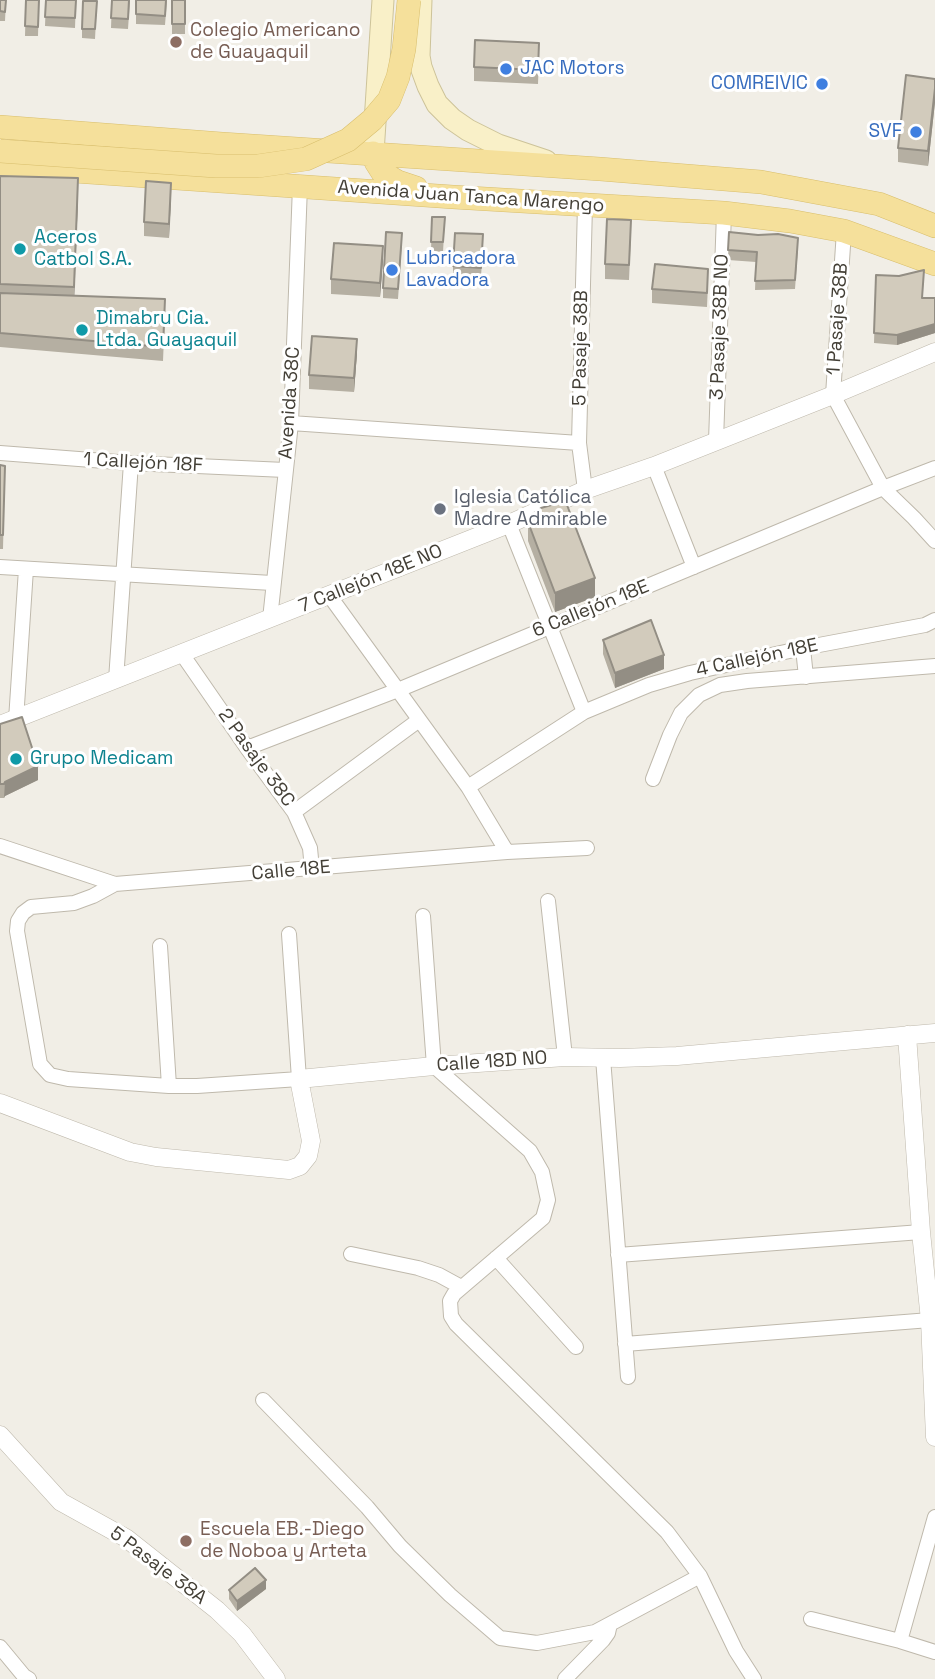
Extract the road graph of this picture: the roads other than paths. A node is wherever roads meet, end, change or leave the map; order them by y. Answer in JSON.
{"nodes":[{"id":1,"x":383,"y":0,"type":"edge"},
{"id":2,"x":409,"y":0,"type":"edge"},
{"id":3,"x":421,"y":0,"type":"edge"},
{"id":4,"x":0,"y":127,"type":"edge"},
{"id":5,"x":0,"y":151,"type":"edge"},
{"id":6,"x":373,"y":153,"type":"junction"},
{"id":7,"x":0,"y":166,"type":"edge"},
{"id":8,"x":561,"y":167,"type":"junction"},
{"id":9,"x":300,"y":186,"type":"junction"},
{"id":10,"x":453,"y":197,"type":"junction"},
{"id":11,"x":584,"y":205,"type":"junction"},
{"id":12,"x":724,"y":214,"type":"junction"},
{"id":13,"x":935,"y":226,"type":"edge"},
{"id":14,"x":844,"y":231,"type":"junction"},
{"id":15,"x":935,"y":264,"type":"edge"},
{"id":16,"x":935,"y":352,"type":"edge"},
{"id":17,"x":833,"y":395,"type":"junction"},
{"id":18,"x":290,"y":423,"type":"junction"},
{"id":19,"x":716,"y":441,"type":"junction"},
{"id":20,"x":579,"y":443,"type":"junction"},
{"id":21,"x":0,"y":453,"type":"edge"},
{"id":22,"x":131,"y":463,"type":"junction"},
{"id":23,"x":654,"y":466,"type":"junction"},
{"id":24,"x":935,"y":468,"type":"edge"},
{"id":25,"x":285,"y":470,"type":"junction"},
{"id":26,"x":883,"y":488,"type":"junction"},
{"id":27,"x":585,"y":490,"type":"junction"},
{"id":28,"x":509,"y":524,"type":"junction"},
{"id":29,"x":935,"y":541,"type":"edge"},
{"id":30,"x":0,"y":567,"type":"edge"},
{"id":31,"x":694,"y":567,"type":"junction"},
{"id":32,"x":26,"y":569,"type":"junction"},
{"id":33,"x":122,"y":573,"type":"junction"},
{"id":34,"x":272,"y":583,"type":"junction"},
{"id":35,"x":329,"y":595,"type":"junction"},
{"id":36,"x":270,"y":619,"type":"junction"},
{"id":37,"x":935,"y":620,"type":"edge"},
{"id":38,"x":550,"y":626,"type":"junction"},
{"id":39,"x":803,"y":648,"type":"junction"},
{"id":40,"x":183,"y":654,"type":"junction"},
{"id":41,"x":935,"y":666,"type":"edge"},
{"id":42,"x":690,"y":673,"type":"junction"},
{"id":43,"x":806,"y":677,"type":"junction"},
{"id":44,"x":116,"y":680,"type":"junction"},
{"id":45,"x":398,"y":690,"type":"junction"},
{"id":46,"x":699,"y":695,"type":"junction"},
{"id":47,"x":584,"y":712,"type":"junction"},
{"id":48,"x":419,"y":720,"type":"junction"},
{"id":49,"x":8,"y":723,"type":"edge"},
{"id":50,"x":247,"y":747,"type":"junction"},
{"id":51,"x":653,"y":779,"type":"dead end"},
{"id":52,"x":468,"y":787,"type":"junction"},
{"id":53,"x":295,"y":812,"type":"junction"},
{"id":54,"x":0,"y":846,"type":"edge"},
{"id":55,"x":587,"y":848,"type":"dead end"},
{"id":56,"x":507,"y":852,"type":"junction"},
{"id":57,"x":312,"y":869,"type":"junction"},
{"id":58,"x":115,"y":884,"type":"junction"},
{"id":59,"x":548,"y":901,"type":"dead end"},
{"id":60,"x":423,"y":916,"type":"dead end"},
{"id":61,"x":289,"y":934,"type":"dead end"},
{"id":62,"x":160,"y":946,"type":"dead end"},
{"id":63,"x":935,"y":1033,"type":"edge"},
{"id":64,"x":907,"y":1035,"type":"junction"},
{"id":65,"x":565,"y":1057,"type":"junction"},
{"id":66,"x":603,"y":1058,"type":"junction"},
{"id":67,"x":434,"y":1066,"type":"junction"},
{"id":68,"x":299,"y":1079,"type":"junction"},
{"id":69,"x":169,"y":1086,"type":"junction"},
{"id":70,"x":0,"y":1103,"type":"edge"},
{"id":71,"x":921,"y":1232,"type":"junction"},
{"id":72,"x":351,"y":1254,"type":"dead end"},
{"id":73,"x":618,"y":1255,"type":"junction"},
{"id":74,"x":496,"y":1258,"type":"junction"},
{"id":75,"x":461,"y":1287,"type":"junction"},
{"id":76,"x":930,"y":1320,"type":"junction"},
{"id":77,"x":625,"y":1343,"type":"junction"},
{"id":78,"x":576,"y":1348,"type":"dead end"},
{"id":79,"x":628,"y":1377,"type":"dead end"},
{"id":80,"x":263,"y":1400,"type":"dead end"},
{"id":81,"x":0,"y":1435,"type":"edge"},
{"id":82,"x":935,"y":1437,"type":"edge"},
{"id":83,"x":935,"y":1517,"type":"edge"},
{"id":84,"x":700,"y":1576,"type":"junction"},
{"id":85,"x":811,"y":1619,"type":"dead end"},
{"id":86,"x":610,"y":1624,"type":"junction"},
{"id":87,"x":900,"y":1641,"type":"junction"},
{"id":88,"x":0,"y":1647,"type":"edge"},
{"id":89,"x":935,"y":1652,"type":"edge"},
{"id":90,"x":29,"y":1679,"type":"edge"},
{"id":91,"x":276,"y":1679,"type":"edge"},
{"id":92,"x":565,"y":1679,"type":"edge"},
{"id":93,"x":754,"y":1679,"type":"edge"}],
"edges":[{"from":1,"to":6,"type":"main road"},
{"from":2,"to":5,"type":"main road","bridge":true},
{"from":3,"to":8,"type":"main road"},
{"from":4,"to":6,"type":"main road","name":"Avenida Juan Tanca Marengo"},
{"from":6,"to":8,"type":"main road","name":"Avenida Juan Tanca Marengo"},
{"from":6,"to":10,"type":"main road"},
{"from":7,"to":9,"type":"main road","name":"Avenida Juan Tanca Marengo"},
{"from":8,"to":13,"type":"main road","name":"Avenida Juan Tanca Marengo"},
{"from":9,"to":10,"type":"main road","name":"Avenida Juan Tanca Marengo"},
{"from":9,"to":18,"type":"street","name":"Avenida 38C"},
{"from":10,"to":11,"type":"main road","name":"Avenida Juan Tanca Marengo"},
{"from":11,"to":12,"type":"main road","name":"Avenida Juan Tanca Marengo"},
{"from":11,"to":20,"type":"street","name":"5 Pasaje 38B"},
{"from":12,"to":14,"type":"main road","name":"Avenida Juan Tanca Marengo"},
{"from":12,"to":19,"type":"street","name":"3 Pasaje 38B NO"},
{"from":14,"to":15,"type":"main road","name":"Avenida Juan Tanca Marengo"},
{"from":14,"to":17,"type":"street","name":"1 Pasaje 38B"},
{"from":16,"to":17,"type":"street","name":"7 Callejón 18E NO"},
{"from":17,"to":19,"type":"street","name":"7 Callejón 18E NO"},
{"from":17,"to":26,"type":"street","name":"1 Pasaje 38B"},
{"from":18,"to":20,"type":"street"},
{"from":18,"to":25,"type":"street","name":"Avenida 38C"},
{"from":19,"to":23,"type":"street","name":"7 Callejón 18E NO"},
{"from":20,"to":27,"type":"street","name":"5 Pasaje 38B"},
{"from":21,"to":22,"type":"street","name":"1 Callejón 18F"},
{"from":22,"to":25,"type":"street","name":"1 Callejón 18F"},
{"from":22,"to":33,"type":"street"},
{"from":23,"to":27,"type":"street","name":"7 Callejón 18E NO"},
{"from":23,"to":31,"type":"street"},
{"from":24,"to":26,"type":"street","name":"6 Callejón 18E"},
{"from":25,"to":34,"type":"street","name":"Avenida 38C"},
{"from":26,"to":29,"type":"street","name":"1 Pasaje 38B"},
{"from":26,"to":31,"type":"street","name":"6 Callejón 18E"},
{"from":27,"to":28,"type":"street","name":"7 Callejón 18E NO"},
{"from":28,"to":35,"type":"street","name":"7 Callejón 18E NO"},
{"from":28,"to":38,"type":"street"},
{"from":30,"to":32,"type":"street"},
{"from":31,"to":38,"type":"street","name":"6 Callejón 18E"},
{"from":32,"to":33,"type":"street"},
{"from":32,"to":49,"type":"street"},
{"from":33,"to":34,"type":"street"},
{"from":33,"to":44,"type":"street"},
{"from":34,"to":36,"type":"street","name":"Avenida 38C"},
{"from":35,"to":36,"type":"street","name":"7 Callejón 18E NO"},
{"from":35,"to":45,"type":"street"},
{"from":36,"to":40,"type":"street","name":"7 Callejón 18E NO"},
{"from":37,"to":39,"type":"street","name":"4 Callejón 18E"},
{"from":38,"to":45,"type":"street","name":"6 Callejón 18E"},
{"from":38,"to":47,"type":"street"},
{"from":39,"to":42,"type":"street","name":"4 Callejón 18E"},
{"from":39,"to":43,"type":"street"},
{"from":40,"to":44,"type":"street","name":"7 Callejón 18E NO"},
{"from":40,"to":50,"type":"street","name":"2 Pasaje 38C"},
{"from":41,"to":43,"type":"street"},
{"from":42,"to":46,"type":"street"},
{"from":42,"to":47,"type":"street","name":"4 Callejón 18E"},
{"from":43,"to":46,"type":"street"},
{"from":44,"to":49,"type":"street","name":"7 Callejón 18E NO"},
{"from":45,"to":48,"type":"street"},
{"from":45,"to":50,"type":"street","name":"6 Callejón 18E"},
{"from":46,"to":51,"type":"street"},
{"from":47,"to":52,"type":"street","name":"4 Callejón 18E"},
{"from":48,"to":52,"type":"street"},
{"from":48,"to":53,"type":"street"},
{"from":50,"to":53,"type":"street","name":"2 Pasaje 38C"},
{"from":52,"to":56,"type":"street"},
{"from":53,"to":57,"type":"street","name":"2 Pasaje 38C"},
{"from":54,"to":58,"type":"street","name":"Calle 18E"},
{"from":55,"to":56,"type":"street","name":"Calle 18E"},
{"from":56,"to":57,"type":"street","name":"Calle 18E"},
{"from":57,"to":58,"type":"street","name":"Calle 18E"},
{"from":58,"to":69,"type":"street","name":"Calle 18D NO"},
{"from":59,"to":65,"type":"street"},
{"from":60,"to":67,"type":"street"},
{"from":61,"to":68,"type":"street"},
{"from":62,"to":69,"type":"street"},
{"from":63,"to":64,"type":"street","name":"Calle 18D NO"},
{"from":64,"to":66,"type":"street","name":"Calle 18D NO"},
{"from":64,"to":71,"type":"street"},
{"from":65,"to":66,"type":"street","name":"Calle 18D NO"},
{"from":65,"to":67,"type":"street","name":"Calle 18D NO"},
{"from":66,"to":73,"type":"street"},
{"from":67,"to":68,"type":"street","name":"Calle 18D NO"},
{"from":67,"to":74,"type":"street"},
{"from":68,"to":69,"type":"street","name":"Calle 18D NO"},
{"from":68,"to":70,"type":"street"},
{"from":71,"to":73,"type":"street"},
{"from":71,"to":76,"type":"street"},
{"from":72,"to":75,"type":"street"},
{"from":73,"to":77,"type":"street"},
{"from":74,"to":75,"type":"street"},
{"from":74,"to":78,"type":"street"},
{"from":75,"to":84,"type":"street"},
{"from":76,"to":77,"type":"street"},
{"from":76,"to":82,"type":"street"},
{"from":77,"to":79,"type":"street"},
{"from":80,"to":86,"type":"street"},
{"from":81,"to":91,"type":"street","name":"5 Pasaje 38A"},
{"from":83,"to":87,"type":"street"},
{"from":84,"to":86,"type":"street"},
{"from":84,"to":93,"type":"street"},
{"from":85,"to":87,"type":"street"},
{"from":86,"to":92,"type":"street"},
{"from":87,"to":89,"type":"street"},
{"from":88,"to":90,"type":"street"}]}
